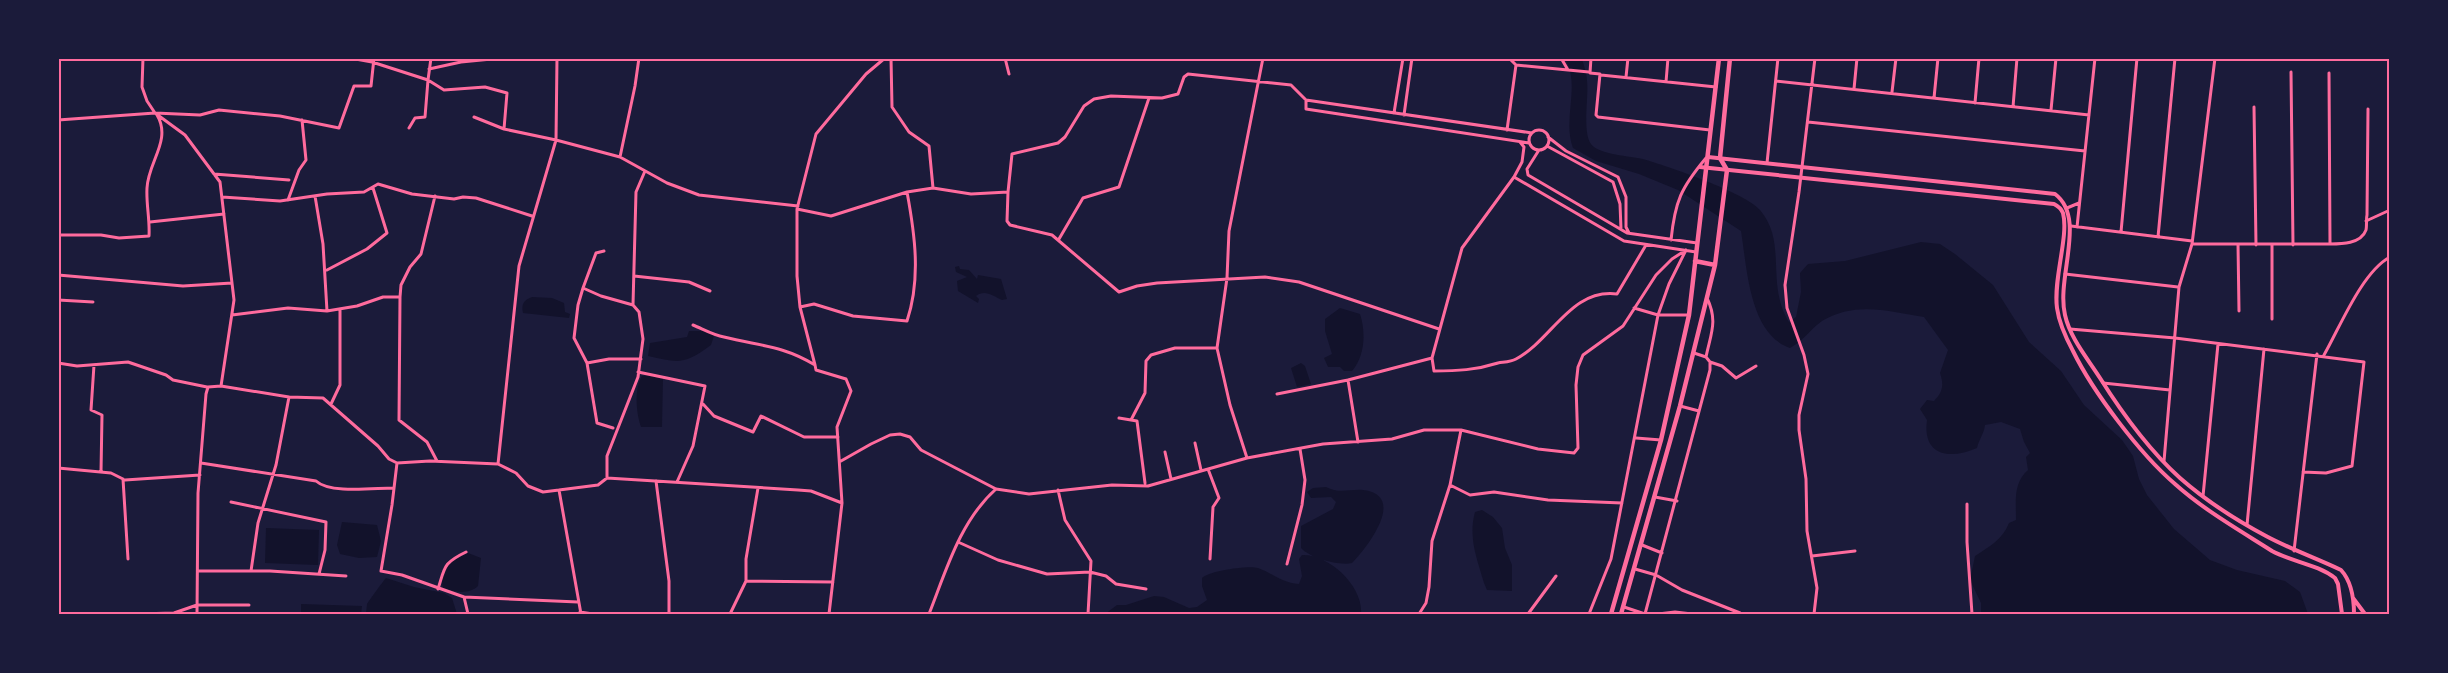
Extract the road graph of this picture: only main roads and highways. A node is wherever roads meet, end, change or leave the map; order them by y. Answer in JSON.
{"nodes":[{"id":1,"x":1719,"y":58,"type":"edge"},
{"id":2,"x":1730,"y":58,"type":"edge"},
{"id":3,"x":1695,"y":261,"type":"junction"},
{"id":4,"x":1716,"y":265,"type":"junction"},
{"id":5,"x":1611,"y":615,"type":"edge"},
{"id":6,"x":1622,"y":615,"type":"edge"}],
"edges":[{"from":1,"to":3,"type":"main road"},
{"from":2,"to":4,"type":"main road"},
{"from":3,"to":4,"type":"main road"},
{"from":3,"to":5,"type":"main road"},
{"from":4,"to":6,"type":"main road"}]}
